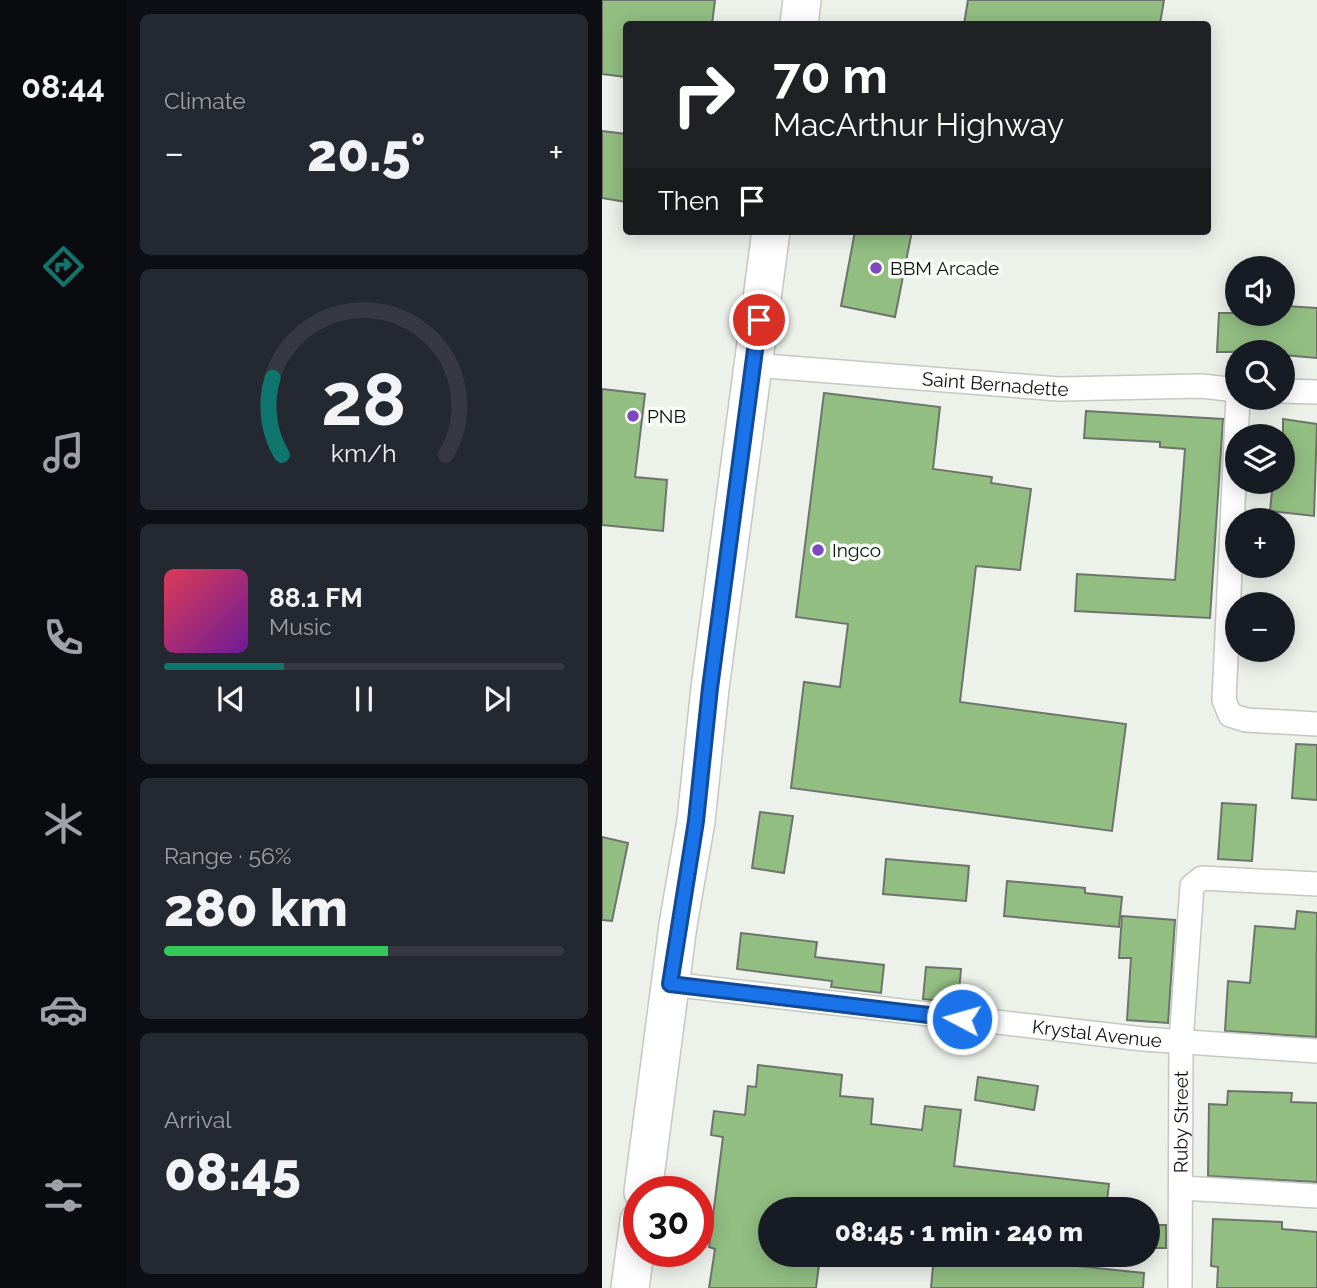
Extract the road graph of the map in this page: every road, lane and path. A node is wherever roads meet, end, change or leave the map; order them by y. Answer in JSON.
{"nodes":[{"id":1,"x":802,"y":0,"type":"edge"},
{"id":2,"x":799,"y":21,"type":"edge"},
{"id":3,"x":770,"y":235,"type":"edge"},
{"id":4,"x":753,"y":365,"type":"junction"},
{"id":5,"x":1225,"y":389,"type":"edge"},
{"id":6,"x":1295,"y":392,"type":"edge"},
{"id":7,"x":1317,"y":393,"type":"edge"},
{"id":8,"x":1237,"y":410,"type":"edge"},
{"id":9,"x":1317,"y":724,"type":"edge"},
{"id":10,"x":1317,"y":884,"type":"edge"},
{"id":11,"x":670,"y":984,"type":"junction"},
{"id":12,"x":1181,"y":1042,"type":"junction"},
{"id":13,"x":1317,"y":1051,"type":"edge"},
{"id":14,"x":645,"y":1176,"type":"edge"},
{"id":15,"x":1182,"y":1188,"type":"junction"},
{"id":16,"x":1317,"y":1196,"type":"edge"},
{"id":17,"x":633,"y":1267,"type":"edge"},
{"id":18,"x":630,"y":1288,"type":"edge"},
{"id":19,"x":1180,"y":1288,"type":"edge"}],
"edges":[{"from":1,"to":2,"type":"highway"},
{"from":3,"to":4,"type":"highway"},
{"from":4,"to":5,"type":"street","name":"Saint Bernadette"},
{"from":4,"to":11,"type":"highway"},
{"from":6,"to":7,"type":"street"},
{"from":8,"to":9,"type":"street"},
{"from":10,"to":12,"type":"street","name":"Ruby Street"},
{"from":11,"to":12,"type":"street","name":"Krystal Avenue"},
{"from":11,"to":14,"type":"highway"},
{"from":12,"to":13,"type":"street","name":"Krystal Avenue"},
{"from":12,"to":15,"type":"street","name":"Ruby Street"},
{"from":15,"to":16,"type":"street"},
{"from":15,"to":19,"type":"street","name":"Ruby Street"},
{"from":17,"to":18,"type":"highway"}]}
